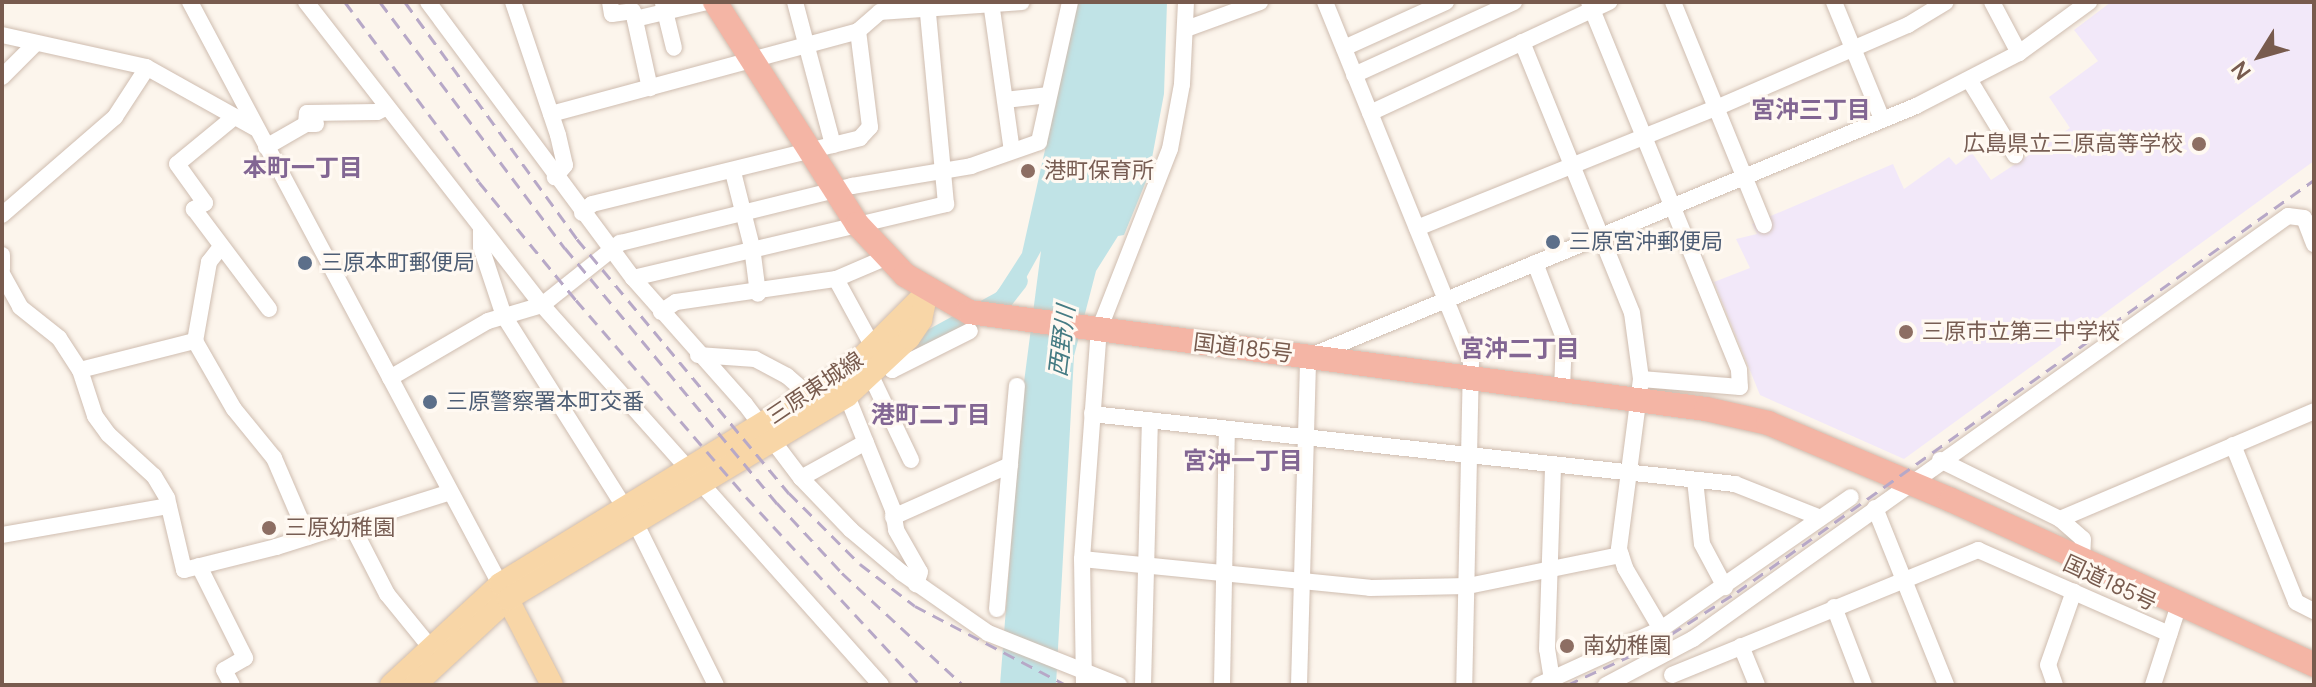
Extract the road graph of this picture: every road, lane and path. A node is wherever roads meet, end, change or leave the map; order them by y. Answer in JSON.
{"nodes":[{"id":1,"x":190,"y":2,"type":"edge"},
{"id":2,"x":306,"y":2,"type":"edge"},
{"id":3,"x":428,"y":2,"type":"edge"},
{"id":4,"x":513,"y":2,"type":"edge"},
{"id":5,"x":610,"y":2,"type":"edge"},
{"id":6,"x":707,"y":2,"type":"edge"},
{"id":7,"x":715,"y":2,"type":"edge"},
{"id":8,"x":795,"y":2,"type":"edge"},
{"id":9,"x":1022,"y":2,"type":"edge"},
{"id":10,"x":1070,"y":2,"type":"edge"},
{"id":11,"x":1186,"y":2,"type":"edge"},
{"id":12,"x":1260,"y":2,"type":"edge"},
{"id":13,"x":1325,"y":2,"type":"edge"},
{"id":14,"x":1446,"y":2,"type":"edge"},
{"id":15,"x":1514,"y":2,"type":"edge"},
{"id":16,"x":1609,"y":2,"type":"edge"},
{"id":17,"x":1673,"y":2,"type":"edge"},
{"id":18,"x":1834,"y":2,"type":"edge"},
{"id":19,"x":1946,"y":2,"type":"edge"},
{"id":20,"x":1992,"y":2,"type":"edge"},
{"id":21,"x":2089,"y":2,"type":"edge"},
{"id":22,"x":991,"y":3,"type":"edge"},
{"id":23,"x":927,"y":4,"type":"edge"},
{"id":24,"x":886,"y":6,"type":"edge"},
{"id":25,"x":1591,"y":6,"type":"edge"},
{"id":26,"x":664,"y":7,"type":"edge"},
{"id":27,"x":635,"y":19,"type":"junction"},
{"id":28,"x":1186,"y":29,"type":"junction"},
{"id":29,"x":858,"y":31,"type":"junction"},
{"id":30,"x":2,"y":35,"type":"edge"},
{"id":31,"x":1522,"y":42,"type":"junction"},
{"id":32,"x":36,"y":43,"type":"junction"},
{"id":33,"x":809,"y":44,"type":"junction"},
{"id":34,"x":674,"y":48,"type":"dead end"},
{"id":35,"x":1344,"y":48,"type":"junction"},
{"id":36,"x":1853,"y":49,"type":"junction"},
{"id":37,"x":2019,"y":53,"type":"junction"},
{"id":38,"x":751,"y":59,"type":"junction"},
{"id":39,"x":145,"y":71,"type":"junction"},
{"id":40,"x":1354,"y":75,"type":"junction"},
{"id":41,"x":2,"y":77,"type":"edge"},
{"id":42,"x":1970,"y":81,"type":"junction"},
{"id":43,"x":650,"y":88,"type":"junction"},
{"id":44,"x":1049,"y":95,"type":"junction"},
{"id":45,"x":1005,"y":100,"type":"junction"},
{"id":46,"x":387,"y":107,"type":"junction"},
{"id":47,"x":1716,"y":108,"type":"junction"},
{"id":48,"x":1370,"y":113,"type":"junction"},
{"id":49,"x":551,"y":114,"type":"junction"},
{"id":50,"x":233,"y":118,"type":"junction"},
{"id":51,"x":1882,"y":119,"type":"junction"},
{"id":52,"x":255,"y":128,"type":"junction"},
{"id":53,"x":1645,"y":135,"type":"junction"},
{"id":54,"x":266,"y":147,"type":"junction"},
{"id":55,"x":822,"y":149,"type":"junction"},
{"id":56,"x":1012,"y":151,"type":"junction"},
{"id":57,"x":2015,"y":155,"type":"dead end"},
{"id":58,"x":1572,"y":164,"type":"junction"},
{"id":59,"x":942,"y":167,"type":"junction"},
{"id":60,"x":733,"y":172,"type":"junction"},
{"id":61,"x":1744,"y":176,"type":"junction"},
{"id":62,"x":555,"y":177,"type":"junction"},
{"id":63,"x":836,"y":192,"type":"junction"},
{"id":64,"x":2314,"y":204,"type":"edge"},
{"id":65,"x":1675,"y":208,"type":"junction"},
{"id":66,"x":582,"y":213,"type":"junction"},
{"id":67,"x":743,"y":214,"type":"junction"},
{"id":68,"x":2,"y":215,"type":"edge"},
{"id":69,"x":2297,"y":216,"type":"junction"},
{"id":70,"x":857,"y":224,"type":"junction"},
{"id":71,"x":1764,"y":225,"type":"dead end"},
{"id":72,"x":481,"y":228,"type":"junction"},
{"id":73,"x":1417,"y":228,"type":"junction"},
{"id":74,"x":1602,"y":236,"type":"junction"},
{"id":75,"x":2314,"y":244,"type":"edge"},
{"id":76,"x":752,"y":247,"type":"junction"},
{"id":77,"x":220,"y":248,"type":"junction"},
{"id":78,"x":611,"y":250,"type":"junction"},
{"id":79,"x":2,"y":255,"type":"edge"},
{"id":80,"x":885,"y":258,"type":"junction"},
{"id":81,"x":1535,"y":263,"type":"junction"},
{"id":82,"x":2,"y":272,"type":"edge"},
{"id":83,"x":633,"y":278,"type":"junction"},
{"id":84,"x":836,"y":279,"type":"junction"},
{"id":85,"x":927,"y":292,"type":"junction"},
{"id":86,"x":758,"y":294,"type":"junction"},
{"id":87,"x":1446,"y":299,"type":"junction"},
{"id":88,"x":542,"y":305,"type":"junction"},
{"id":89,"x":269,"y":309,"type":"dead end"},
{"id":90,"x":661,"y":312,"type":"junction"},
{"id":91,"x":504,"y":316,"type":"junction"},
{"id":92,"x":977,"y":320,"type":"junction"},
{"id":93,"x":1091,"y":330,"type":"junction"},
{"id":94,"x":195,"y":341,"type":"junction"},
{"id":95,"x":698,"y":355,"type":"junction"},
{"id":96,"x":1308,"y":357,"type":"junction"},
{"id":97,"x":877,"y":361,"type":"junction"},
{"id":98,"x":80,"y":370,"type":"junction"},
{"id":99,"x":390,"y":378,"type":"junction"},
{"id":100,"x":1473,"y":380,"type":"junction"},
{"id":101,"x":1017,"y":386,"type":"dead end"},
{"id":102,"x":1638,"y":389,"type":"junction"},
{"id":103,"x":1562,"y":391,"type":"junction"},
{"id":104,"x":810,"y":396,"type":"junction"},
{"id":105,"x":847,"y":396,"type":"junction"},
{"id":106,"x":2314,"y":411,"type":"edge"},
{"id":107,"x":1092,"y":414,"type":"junction"},
{"id":108,"x":1150,"y":420,"type":"junction"},
{"id":109,"x":1227,"y":429,"type":"junction"},
{"id":110,"x":767,"y":431,"type":"junction"},
{"id":111,"x":1303,"y":437,"type":"junction"},
{"id":112,"x":866,"y":442,"type":"junction"},
{"id":113,"x":2233,"y":445,"type":"junction"},
{"id":114,"x":1469,"y":455,"type":"junction"},
{"id":115,"x":911,"y":460,"type":"dead end"},
{"id":116,"x":1940,"y":460,"type":"junction"},
{"id":117,"x":1010,"y":465,"type":"junction"},
{"id":118,"x":1553,"y":465,"type":"junction"},
{"id":119,"x":1628,"y":472,"type":"junction"},
{"id":120,"x":692,"y":477,"type":"junction"},
{"id":121,"x":801,"y":478,"type":"junction"},
{"id":122,"x":1695,"y":480,"type":"junction"},
{"id":123,"x":1909,"y":482,"type":"junction"},
{"id":124,"x":450,"y":492,"type":"junction"},
{"id":125,"x":1851,"y":497,"type":"dead end"},
{"id":126,"x":169,"y":506,"type":"junction"},
{"id":127,"x":1875,"y":508,"type":"junction"},
{"id":128,"x":629,"y":516,"type":"junction"},
{"id":129,"x":893,"y":517,"type":"junction"},
{"id":130,"x":1821,"y":518,"type":"junction"},
{"id":131,"x":2060,"y":519,"type":"junction"},
{"id":132,"x":351,"y":524,"type":"junction"},
{"id":133,"x":2,"y":535,"type":"edge"},
{"id":134,"x":308,"y":537,"type":"junction"},
{"id":135,"x":1621,"y":555,"type":"junction"},
{"id":136,"x":1082,"y":559,"type":"junction"},
{"id":137,"x":2082,"y":559,"type":"junction"},
{"id":138,"x":1147,"y":565,"type":"junction"},
{"id":139,"x":199,"y":566,"type":"junction"},
{"id":140,"x":1547,"y":573,"type":"junction"},
{"id":141,"x":1224,"y":577,"type":"junction"},
{"id":142,"x":1903,"y":578,"type":"junction"},
{"id":143,"x":916,"y":584,"type":"junction"},
{"id":144,"x":1301,"y":584,"type":"junction"},
{"id":145,"x":1468,"y":586,"type":"junction"},
{"id":146,"x":1725,"y":587,"type":"junction"},
{"id":147,"x":504,"y":591,"type":"junction"},
{"id":148,"x":2074,"y":591,"type":"junction"},
{"id":149,"x":1834,"y":607,"type":"junction"},
{"id":150,"x":997,"y":609,"type":"dead end"},
{"id":151,"x":2314,"y":611,"type":"edge"},
{"id":152,"x":2173,"y":624,"type":"junction"},
{"id":153,"x":1661,"y":629,"type":"junction"},
{"id":154,"x":1741,"y":646,"type":"junction"},
{"id":155,"x":430,"y":647,"type":"junction"},
{"id":156,"x":1662,"y":658,"type":"junction"},
{"id":157,"x":2314,"y":665,"type":"edge"},
{"id":158,"x":2314,"y":675,"type":"edge"},
{"id":159,"x":1084,"y":678,"type":"edge"},
{"id":160,"x":1674,"y":680,"type":"edge"},
{"id":161,"x":1546,"y":683,"type":"edge"},
{"id":162,"x":232,"y":685,"type":"edge"},
{"id":163,"x":391,"y":685,"type":"edge"},
{"id":164,"x":415,"y":685,"type":"edge"},
{"id":165,"x":552,"y":685,"type":"edge"},
{"id":166,"x":716,"y":685,"type":"edge"},
{"id":167,"x":881,"y":685,"type":"edge"},
{"id":168,"x":1119,"y":685,"type":"edge"},
{"id":169,"x":1143,"y":685,"type":"edge"},
{"id":170,"x":1222,"y":685,"type":"edge"},
{"id":171,"x":1299,"y":685,"type":"edge"},
{"id":172,"x":1464,"y":685,"type":"edge"},
{"id":173,"x":1606,"y":685,"type":"edge"},
{"id":174,"x":1757,"y":685,"type":"edge"},
{"id":175,"x":1864,"y":685,"type":"edge"},
{"id":176,"x":1946,"y":685,"type":"edge"},
{"id":177,"x":2055,"y":685,"type":"edge"},
{"id":178,"x":2153,"y":685,"type":"edge"}],
"edges":[{"from":1,"to":52,"type":"street"},
{"from":2,"to":46,"type":"street"},
{"from":3,"to":62,"type":"street"},
{"from":4,"to":49,"type":"street"},
{"from":5,"to":27,"type":"street"},
{"from":6,"to":26,"type":"street"},
{"from":7,"to":38,"type":"highway","name":"国道185号"},
{"from":8,"to":33,"type":"street"},
{"from":9,"to":22,"type":"street"},
{"from":10,"to":44,"type":"street"},
{"from":11,"to":28,"type":"street"},
{"from":12,"to":28,"type":"street"},
{"from":13,"to":35,"type":"street"},
{"from":14,"to":35,"type":"street"},
{"from":15,"to":40,"type":"street"},
{"from":16,"to":25,"type":"street"},
{"from":17,"to":47,"type":"street"},
{"from":18,"to":36,"type":"street"},
{"from":19,"to":36,"type":"street"},
{"from":20,"to":37,"type":"street"},
{"from":21,"to":37,"type":"street"},
{"from":22,"to":23,"type":"street"},
{"from":22,"to":45,"type":"street"},
{"from":23,"to":24,"type":"street"},
{"from":23,"to":59,"type":"street"},
{"from":24,"to":29,"type":"street"},
{"from":25,"to":31,"type":"street"},
{"from":25,"to":53,"type":"street"},
{"from":26,"to":27,"type":"street"},
{"from":26,"to":34,"type":"street"},
{"from":27,"to":43,"type":"street"},
{"from":28,"to":93,"type":"street"},
{"from":29,"to":33,"type":"street"},
{"from":29,"to":55,"type":"street"},
{"from":30,"to":32,"type":"street"},
{"from":31,"to":48,"type":"street"},
{"from":31,"to":58,"type":"street"},
{"from":32,"to":39,"type":"street"},
{"from":32,"to":41,"type":"street"},
{"from":33,"to":38,"type":"street"},
{"from":33,"to":55,"type":"street"},
{"from":35,"to":40,"type":"street"},
{"from":36,"to":47,"type":"street"},
{"from":36,"to":51,"type":"street"},
{"from":37,"to":42,"type":"street"},
{"from":38,"to":43,"type":"street"},
{"from":38,"to":55,"type":"highway","name":"国道185号"},
{"from":39,"to":50,"type":"street"},
{"from":39,"to":68,"type":"street"},
{"from":40,"to":48,"type":"street"},
{"from":42,"to":51,"type":"street"},
{"from":42,"to":57,"type":"street"},
{"from":43,"to":49,"type":"street"},
{"from":44,"to":45,"type":"street"},
{"from":44,"to":56,"type":"street"},
{"from":45,"to":56,"type":"street"},
{"from":46,"to":54,"type":"street"},
{"from":46,"to":72,"type":"street"},
{"from":47,"to":53,"type":"street"},
{"from":47,"to":61,"type":"street"},
{"from":48,"to":73,"type":"street"},
{"from":49,"to":62,"type":"street"},
{"from":50,"to":52,"type":"street"},
{"from":50,"to":77,"type":"street"},
{"from":51,"to":61,"type":"street"},
{"from":52,"to":54,"type":"street"},
{"from":53,"to":58,"type":"street"},
{"from":53,"to":65,"type":"street"},
{"from":54,"to":99,"type":"street"},
{"from":55,"to":60,"type":"street"},
{"from":55,"to":63,"type":"highway","name":"国道185号"},
{"from":56,"to":59,"type":"street"},
{"from":58,"to":73,"type":"street"},
{"from":58,"to":74,"type":"street"},
{"from":59,"to":63,"type":"street"},
{"from":59,"to":70,"type":"street"},
{"from":60,"to":66,"type":"street"},
{"from":60,"to":67,"type":"street"},
{"from":61,"to":65,"type":"street"},
{"from":61,"to":71,"type":"street"},
{"from":62,"to":66,"type":"street"},
{"from":63,"to":67,"type":"street"},
{"from":63,"to":70,"type":"highway","name":"国道185号"},
{"from":64,"to":69,"type":"street"},
{"from":65,"to":74,"type":"street"},
{"from":65,"to":102,"type":"street"},
{"from":66,"to":78,"type":"street"},
{"from":67,"to":76,"type":"street"},
{"from":67,"to":78,"type":"street"},
{"from":69,"to":75,"type":"street"},
{"from":69,"to":116,"type":"street"},
{"from":70,"to":76,"type":"street"},
{"from":70,"to":80,"type":"highway","name":"国道185号"},
{"from":72,"to":88,"type":"street"},
{"from":72,"to":91,"type":"street"},
{"from":73,"to":87,"type":"street"},
{"from":74,"to":81,"type":"street"},
{"from":74,"to":102,"type":"street"},
{"from":76,"to":83,"type":"street"},
{"from":76,"to":86,"type":"street"},
{"from":77,"to":89,"type":"street"},
{"from":77,"to":94,"type":"street"},
{"from":78,"to":83,"type":"street"},
{"from":78,"to":88,"type":"street"},
{"from":79,"to":82,"type":"street"},
{"from":80,"to":84,"type":"street"},
{"from":80,"to":85,"type":"highway","name":"国道185号"},
{"from":81,"to":87,"type":"street"},
{"from":81,"to":103,"type":"street"},
{"from":82,"to":98,"type":"street"},
{"from":83,"to":90,"type":"street"},
{"from":84,"to":86,"type":"street"},
{"from":84,"to":97,"type":"street"},
{"from":85,"to":92,"type":"highway","name":"国道185号"},
{"from":85,"to":97,"type":"main road","name":"三原東城線"},
{"from":86,"to":90,"type":"street"},
{"from":87,"to":96,"type":"street"},
{"from":87,"to":100,"type":"street"},
{"from":88,"to":91,"type":"street"},
{"from":88,"to":120,"type":"street"},
{"from":90,"to":95,"type":"street"},
{"from":91,"to":99,"type":"street"},
{"from":91,"to":128,"type":"street"},
{"from":92,"to":93,"type":"highway","name":"国道185号"},
{"from":92,"to":97,"type":"street"},
{"from":93,"to":96,"type":"highway","name":"国道185号"},
{"from":93,"to":107,"type":"street"},
{"from":94,"to":98,"type":"street"},
{"from":94,"to":134,"type":"street"},
{"from":95,"to":104,"type":"street"},
{"from":95,"to":110,"type":"street"},
{"from":96,"to":100,"type":"highway","name":"国道185号"},
{"from":96,"to":111,"type":"street"},
{"from":97,"to":104,"type":"main road","name":"三原東城線"},
{"from":97,"to":105,"type":"main road","name":"三原東城線"},
{"from":97,"to":115,"type":"street"},
{"from":98,"to":126,"type":"street"},
{"from":99,"to":124,"type":"street"},
{"from":100,"to":103,"type":"highway","name":"国道185号"},
{"from":100,"to":114,"type":"street"},
{"from":101,"to":117,"type":"street"},
{"from":102,"to":103,"type":"highway","name":"国道185号"},
{"from":102,"to":119,"type":"street"},
{"from":102,"to":123,"type":"highway","name":"国道185号"},
{"from":104,"to":110,"type":"main road","name":"三原東城線"},
{"from":105,"to":110,"type":"main road","name":"三原東城線"},
{"from":105,"to":112,"type":"street"},
{"from":106,"to":113,"type":"street"},
{"from":107,"to":108,"type":"street"},
{"from":107,"to":136,"type":"street"},
{"from":108,"to":109,"type":"street"},
{"from":108,"to":138,"type":"street"},
{"from":109,"to":111,"type":"street"},
{"from":109,"to":141,"type":"street"},
{"from":110,"to":120,"type":"main road","name":"三原東城線"},
{"from":110,"to":121,"type":"street"},
{"from":111,"to":114,"type":"street"},
{"from":111,"to":144,"type":"street"},
{"from":112,"to":121,"type":"street"},
{"from":112,"to":129,"type":"street"},
{"from":113,"to":131,"type":"street"},
{"from":113,"to":151,"type":"street"},
{"from":114,"to":118,"type":"street"},
{"from":114,"to":145,"type":"street"},
{"from":116,"to":123,"type":"street"},
{"from":116,"to":131,"type":"street"},
{"from":117,"to":129,"type":"street"},
{"from":117,"to":150,"type":"street"},
{"from":118,"to":119,"type":"street"},
{"from":118,"to":140,"type":"street"},
{"from":119,"to":122,"type":"street"},
{"from":119,"to":135,"type":"street"},
{"from":120,"to":128,"type":"main road","name":"三原東城線"},
{"from":120,"to":167,"type":"street"},
{"from":121,"to":143,"type":"street"},
{"from":122,"to":130,"type":"street"},
{"from":122,"to":146,"type":"street"},
{"from":123,"to":127,"type":"street"},
{"from":123,"to":137,"type":"highway","name":"国道185号"},
{"from":123,"to":152,"type":"highway","name":"国道185号"},
{"from":124,"to":132,"type":"street"},
{"from":124,"to":147,"type":"street"},
{"from":125,"to":130,"type":"street"},
{"from":126,"to":133,"type":"street"},
{"from":126,"to":139,"type":"street"},
{"from":127,"to":142,"type":"street"},
{"from":127,"to":156,"type":"street"},
{"from":128,"to":147,"type":"main road","name":"三原東城線"},
{"from":128,"to":166,"type":"street"},
{"from":129,"to":143,"type":"street"},
{"from":130,"to":146,"type":"street"},
{"from":131,"to":137,"type":"street"},
{"from":132,"to":134,"type":"street"},
{"from":132,"to":155,"type":"street"},
{"from":134,"to":139,"type":"street"},
{"from":135,"to":140,"type":"street"},
{"from":135,"to":153,"type":"street"},
{"from":136,"to":138,"type":"street"},
{"from":136,"to":159,"type":"street"},
{"from":137,"to":157,"type":"highway","name":"国道185号"},
{"from":138,"to":141,"type":"street"},
{"from":138,"to":169,"type":"street"},
{"from":139,"to":162,"type":"street"},
{"from":140,"to":145,"type":"street"},
{"from":140,"to":161,"type":"street"},
{"from":141,"to":144,"type":"street"},
{"from":141,"to":170,"type":"street"},
{"from":142,"to":148,"type":"street"},
{"from":142,"to":149,"type":"street"},
{"from":142,"to":176,"type":"street"},
{"from":143,"to":159,"type":"street"},
{"from":144,"to":145,"type":"street"},
{"from":144,"to":171,"type":"street"},
{"from":145,"to":172,"type":"street"},
{"from":146,"to":153,"type":"street"},
{"from":147,"to":155,"type":"main road","name":"三原東城線"},
{"from":147,"to":164,"type":"main road","name":"三原東城線"},
{"from":147,"to":165,"type":"main road"},
{"from":148,"to":152,"type":"street"},
{"from":148,"to":177,"type":"street"},
{"from":149,"to":154,"type":"street"},
{"from":149,"to":175,"type":"street"},
{"from":152,"to":158,"type":"highway","name":"国道185号"},
{"from":152,"to":178,"type":"street"},
{"from":153,"to":161,"type":"street"},
{"from":154,"to":160,"type":"street"},
{"from":154,"to":174,"type":"street"},
{"from":155,"to":163,"type":"main road","name":"三原東城線"},
{"from":156,"to":160,"type":"street"},
{"from":156,"to":173,"type":"street"},
{"from":159,"to":168,"type":"street"}]}
